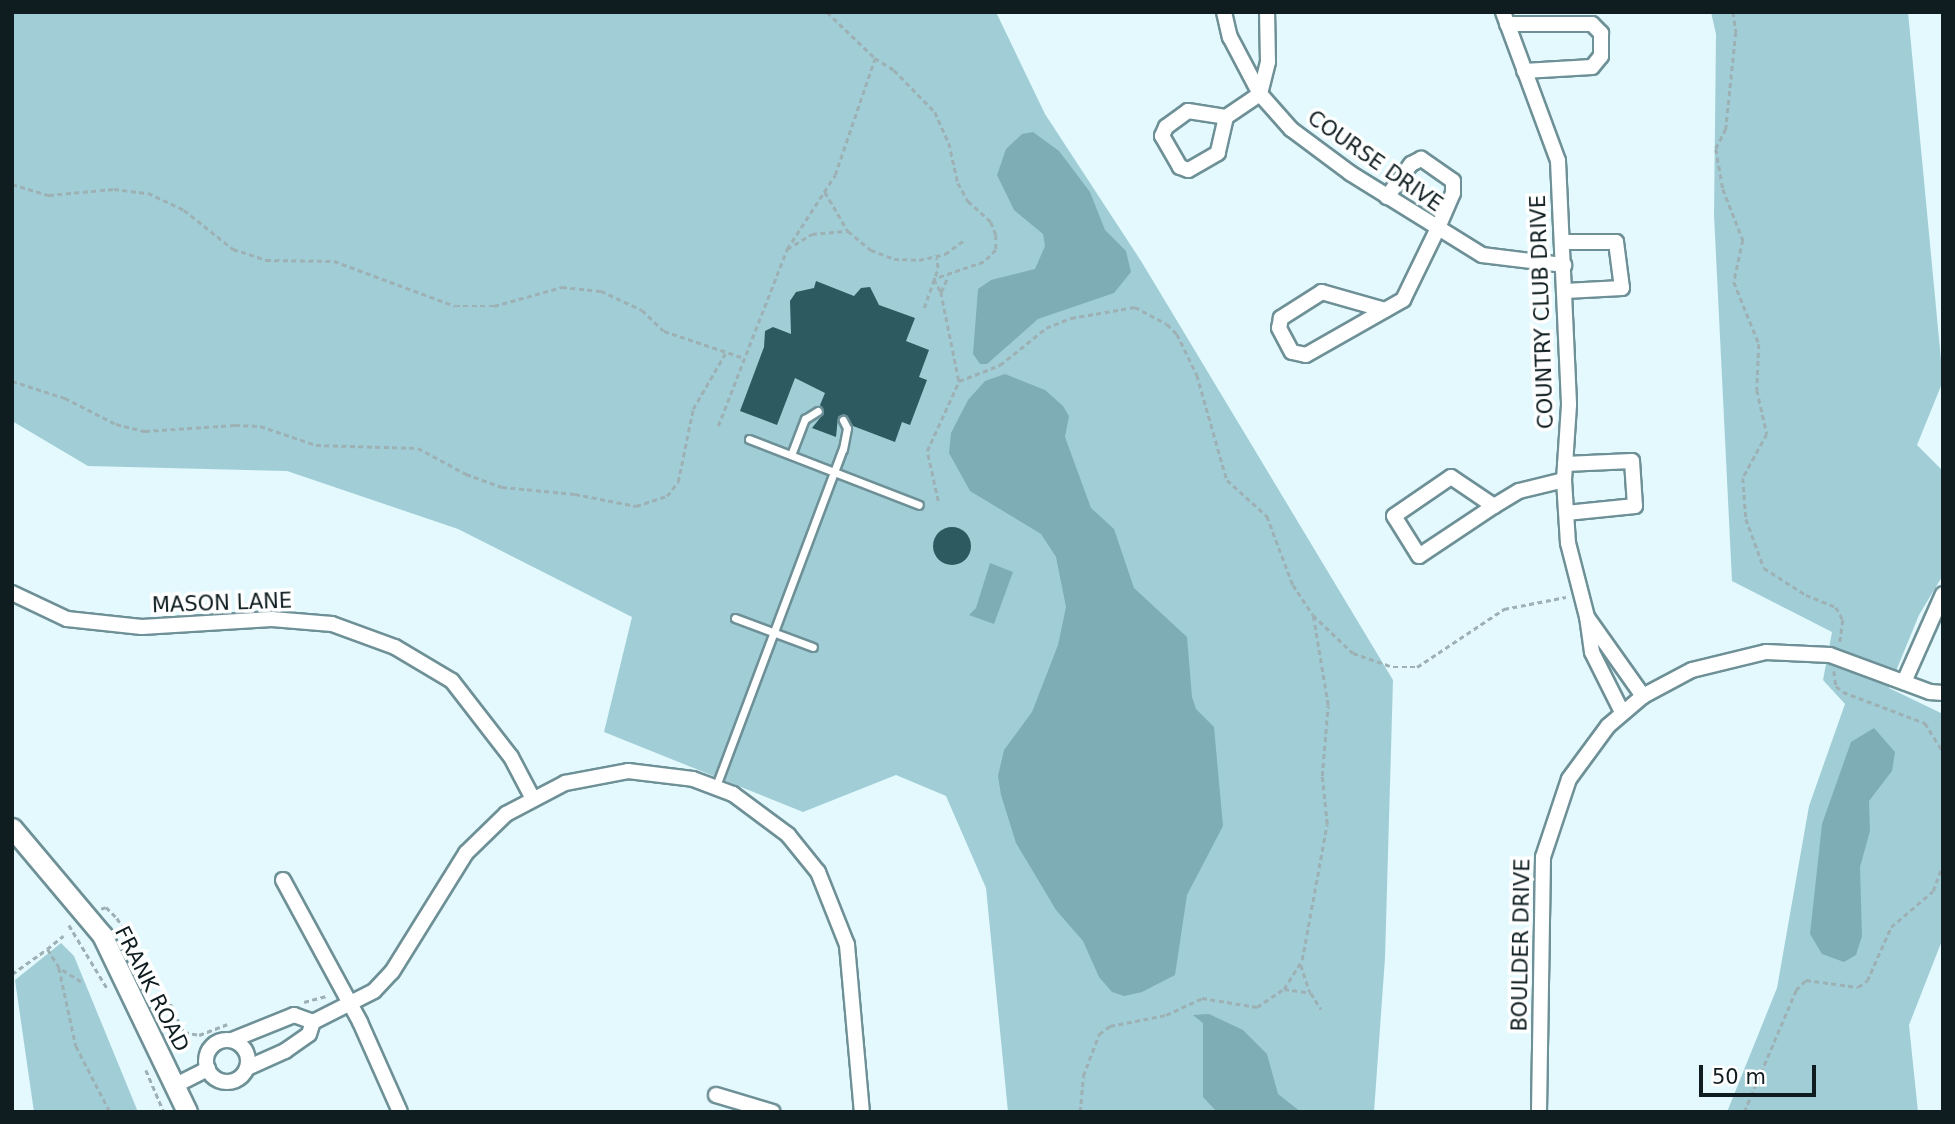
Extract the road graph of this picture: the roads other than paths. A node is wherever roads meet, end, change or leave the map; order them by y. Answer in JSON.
{"nodes":[{"id":1,"x":1224,"y":12,"type":"edge"},
{"id":2,"x":1267,"y":12,"type":"edge"},
{"id":3,"x":1505,"y":18,"type":"edge"},
{"id":4,"x":1524,"y":71,"type":"junction"},
{"id":5,"x":1260,"y":94,"type":"junction"},
{"id":6,"x":1226,"y":117,"type":"junction"},
{"id":7,"x":1387,"y":197,"type":"junction"},
{"id":8,"x":1437,"y":230,"type":"junction"},
{"id":9,"x":1562,"y":242,"type":"junction"},
{"id":10,"x":1564,"y":265,"type":"junction"},
{"id":11,"x":1564,"y":291,"type":"junction"},
{"id":12,"x":1385,"y":310,"type":"junction"},
{"id":13,"x":818,"y":411,"type":"dead end"},
{"id":14,"x":842,"y":420,"type":"dead end"},
{"id":15,"x":748,"y":439,"type":"dead end"},
{"id":16,"x":791,"y":455,"type":"junction"},
{"id":17,"x":1565,"y":464,"type":"junction"},
{"id":18,"x":834,"y":472,"type":"junction"},
{"id":19,"x":1564,"y":480,"type":"junction"},
{"id":20,"x":919,"y":505,"type":"dead end"},
{"id":21,"x":1494,"y":506,"type":"junction"},
{"id":22,"x":1566,"y":513,"type":"junction"},
{"id":23,"x":12,"y":593,"type":"edge"},
{"id":24,"x":1943,"y":594,"type":"edge"},
{"id":25,"x":1587,"y":617,"type":"junction"},
{"id":26,"x":735,"y":618,"type":"dead end"},
{"id":27,"x":774,"y":632,"type":"junction"},
{"id":28,"x":813,"y":647,"type":"dead end"},
{"id":29,"x":1903,"y":682,"type":"junction"},
{"id":30,"x":1936,"y":693,"type":"edge"},
{"id":31,"x":1643,"y":696,"type":"junction"},
{"id":32,"x":1943,"y":704,"type":"edge"},
{"id":33,"x":1622,"y":712,"type":"junction"},
{"id":34,"x":716,"y":786,"type":"junction"},
{"id":35,"x":532,"y":797,"type":"junction"},
{"id":36,"x":12,"y":828,"type":"edge"},
{"id":37,"x":283,"y":880,"type":"dead end"},
{"id":38,"x":350,"y":1004,"type":"junction"},
{"id":39,"x":313,"y":1022,"type":"junction"},
{"id":40,"x":232,"y":1041,"type":"junction"},
{"id":41,"x":247,"y":1068,"type":"junction"},
{"id":42,"x":208,"y":1069,"type":"junction"},
{"id":43,"x":176,"y":1086,"type":"junction"},
{"id":44,"x":716,"y":1095,"type":"dead end"},
{"id":45,"x":187,"y":1112,"type":"edge"},
{"id":46,"x":400,"y":1112,"type":"edge"},
{"id":47,"x":773,"y":1112,"type":"edge"},
{"id":48,"x":862,"y":1112,"type":"edge"},
{"id":49,"x":1539,"y":1112,"type":"edge"}],
"edges":[{"from":1,"to":5,"type":"street","name":"COURSE DRIVE"},
{"from":2,"to":5,"type":"street"},
{"from":3,"to":4,"type":"street","name":"COUNTRY CLUB DRIVE"},
{"from":3,"to":4,"type":"street"},
{"from":4,"to":9,"type":"street","name":"COUNTRY CLUB DRIVE"},
{"from":5,"to":6,"type":"street"},
{"from":5,"to":7,"type":"street","name":"COURSE DRIVE"},
{"from":6,"to":6,"type":"street"},
{"from":7,"to":8,"type":"street","name":"COURSE DRIVE"},
{"from":7,"to":8,"type":"street"},
{"from":8,"to":10,"type":"street","name":"COURSE DRIVE"},
{"from":8,"to":12,"type":"street"},
{"from":9,"to":10,"type":"street","name":"COUNTRY CLUB DRIVE"},
{"from":9,"to":11,"type":"street"},
{"from":10,"to":11,"type":"street","name":"COUNTRY CLUB DRIVE"},
{"from":11,"to":17,"type":"street","name":"COUNTRY CLUB DRIVE"},
{"from":12,"to":12,"type":"street"},
{"from":13,"to":16,"type":"lane"},
{"from":14,"to":18,"type":"lane"},
{"from":15,"to":16,"type":"lane"},
{"from":16,"to":18,"type":"lane"},
{"from":17,"to":19,"type":"street","name":"COUNTRY CLUB DRIVE"},
{"from":17,"to":22,"type":"street"},
{"from":18,"to":20,"type":"lane"},
{"from":18,"to":27,"type":"lane"},
{"from":19,"to":21,"type":"street"},
{"from":19,"to":22,"type":"street","name":"COUNTRY CLUB DRIVE"},
{"from":21,"to":21,"type":"street"},
{"from":22,"to":25,"type":"street","name":"COUNTRY CLUB DRIVE"},
{"from":23,"to":35,"type":"street","name":"MASON LANE"},
{"from":24,"to":29,"type":"street"},
{"from":25,"to":31,"type":"street","name":"COUNTRY CLUB DRIVE"},
{"from":25,"to":33,"type":"street","name":"COUNTRY CLUB DRIVE"},
{"from":26,"to":27,"type":"lane"},
{"from":27,"to":28,"type":"lane"},
{"from":27,"to":34,"type":"lane"},
{"from":29,"to":30,"type":"street","name":"BOULDER DRIVE"},
{"from":29,"to":31,"type":"street","name":"BOULDER DRIVE"},
{"from":30,"to":32,"type":"street","name":"BOULDER DRIVE"},
{"from":31,"to":33,"type":"street","name":"BOULDER DRIVE"},
{"from":33,"to":49,"type":"street","name":"BOULDER DRIVE"},
{"from":34,"to":35,"type":"street"},
{"from":34,"to":48,"type":"street"},
{"from":35,"to":38,"type":"street"},
{"from":36,"to":43,"type":"street","name":"FRANK ROAD"},
{"from":37,"to":38,"type":"street"},
{"from":38,"to":39,"type":"street"},
{"from":38,"to":46,"type":"street"},
{"from":39,"to":40,"type":"street"},
{"from":39,"to":41,"type":"street"},
{"from":40,"to":41,"type":"street"},
{"from":40,"to":42,"type":"street"},
{"from":41,"to":42,"type":"street"},
{"from":42,"to":43,"type":"street"},
{"from":43,"to":45,"type":"street","name":"FRANK ROAD"},
{"from":44,"to":47,"type":"street"}]}
